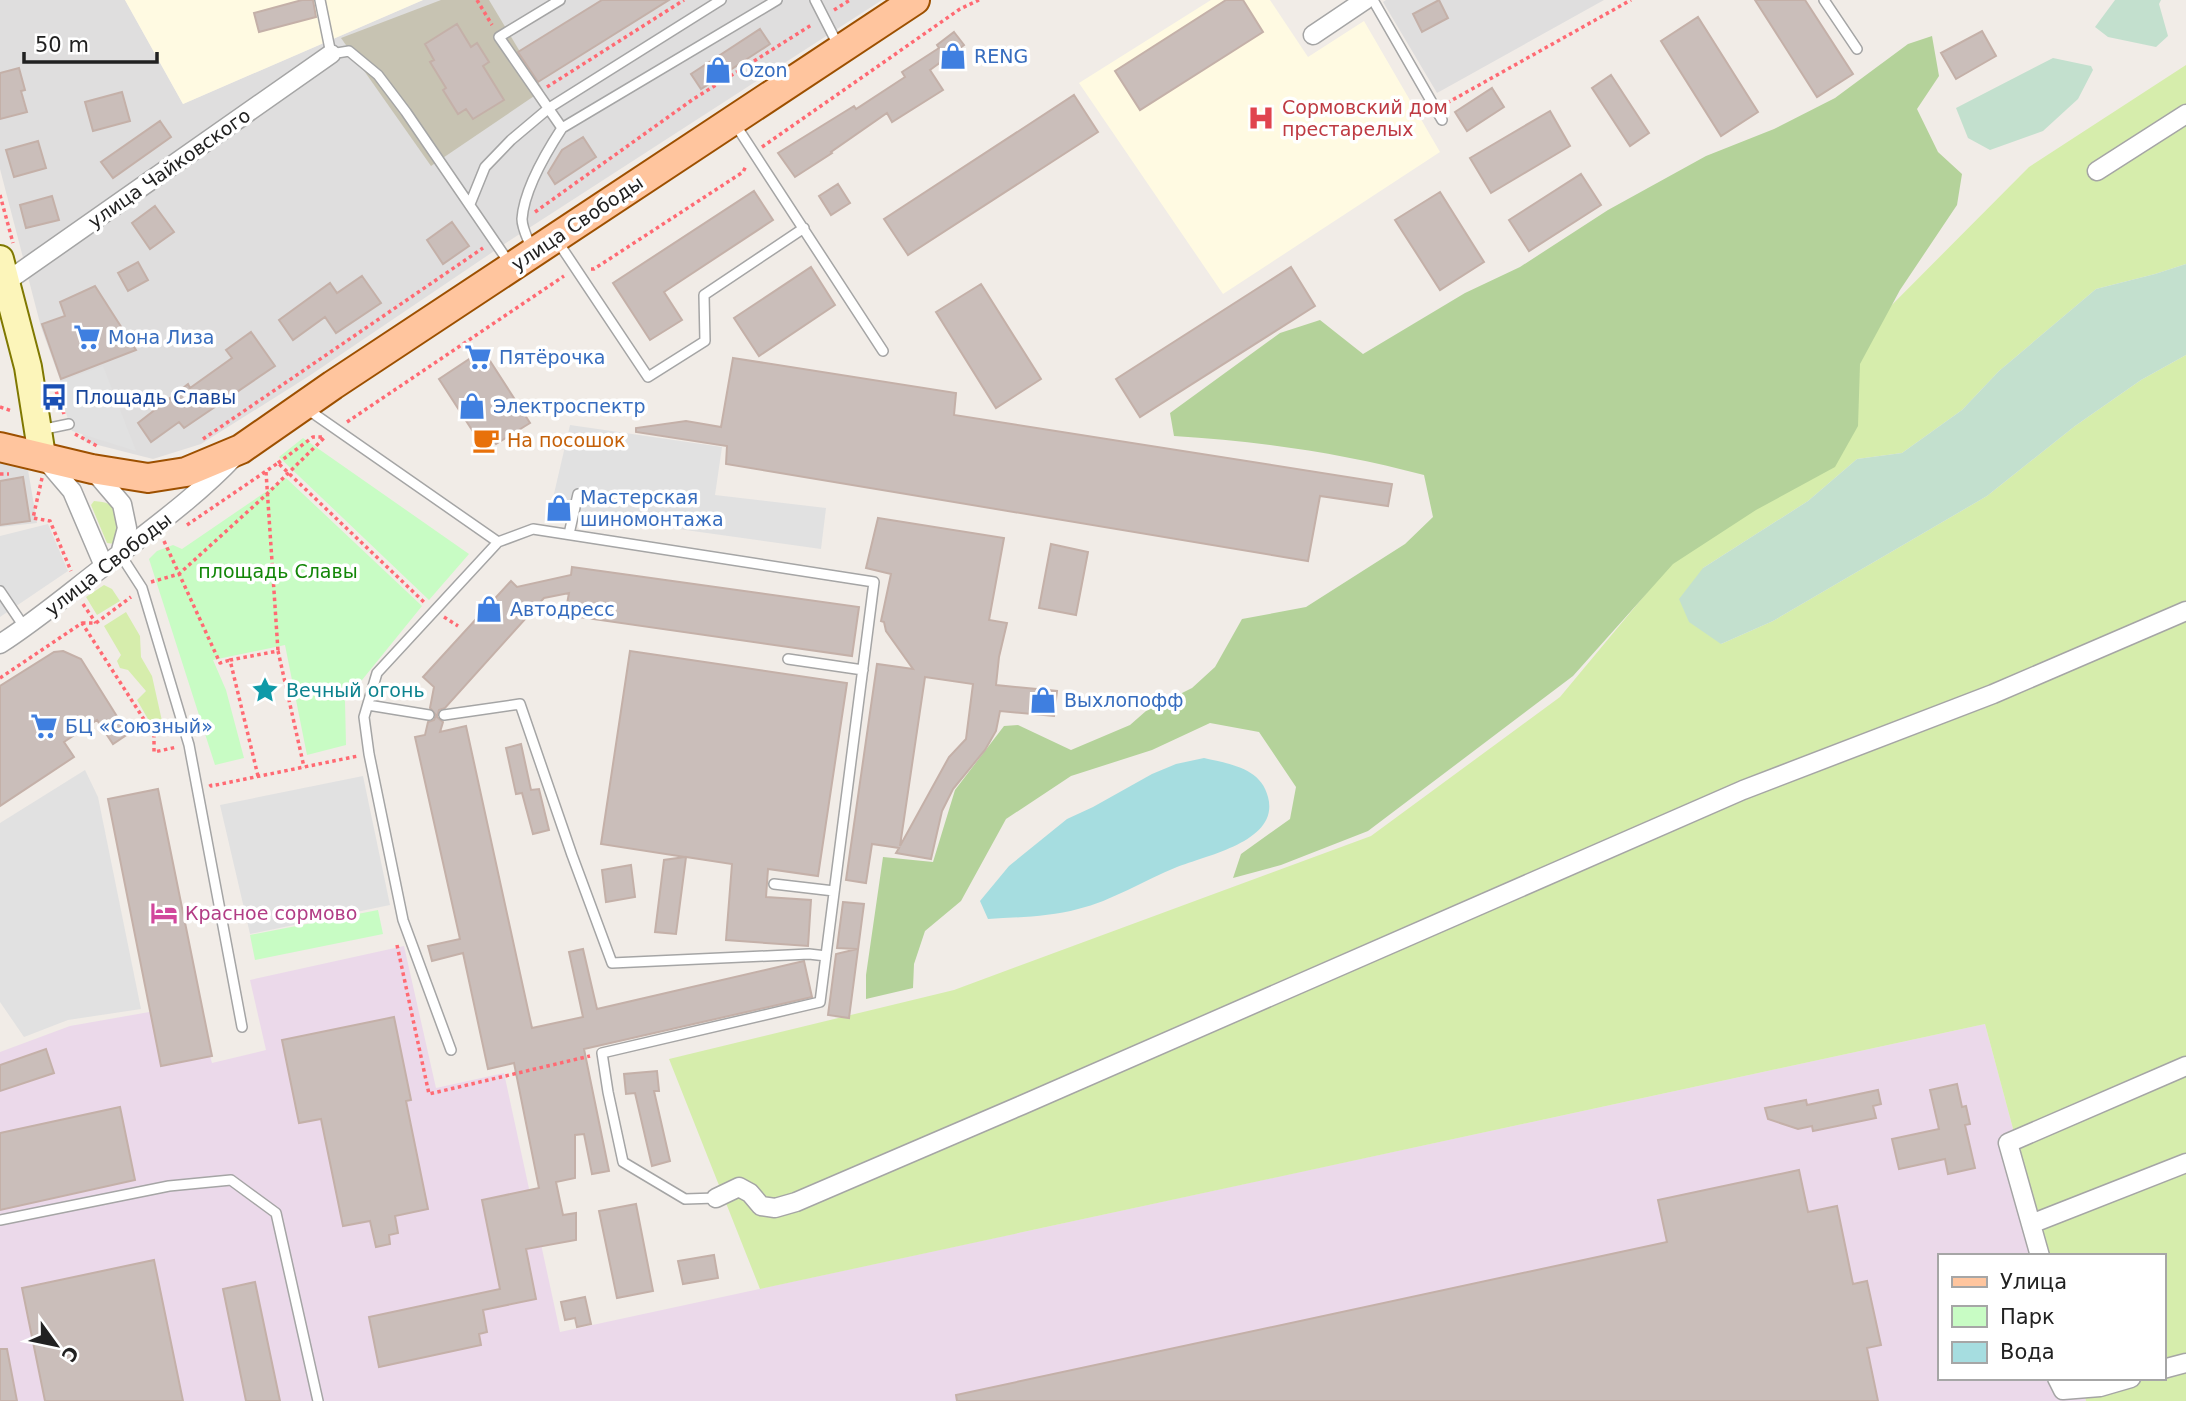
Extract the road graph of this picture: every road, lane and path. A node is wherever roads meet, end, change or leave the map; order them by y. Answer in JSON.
{"nodes":[{"id":1,"x":320,"y":0,"type":"edge"},
{"id":2,"x":477,"y":0,"type":"edge"},
{"id":3,"x":560,"y":0,"type":"edge"},
{"id":4,"x":684,"y":0,"type":"edge"},
{"id":5,"x":721,"y":0,"type":"edge"},
{"id":6,"x":777,"y":0,"type":"edge"},
{"id":7,"x":815,"y":0,"type":"edge"},
{"id":8,"x":850,"y":0,"type":"edge"},
{"id":9,"x":915,"y":0,"type":"edge"},
{"id":10,"x":979,"y":0,"type":"edge"},
{"id":11,"x":1365,"y":0,"type":"edge"},
{"id":12,"x":1373,"y":0,"type":"edge"},
{"id":13,"x":1631,"y":0,"type":"edge"},
{"id":14,"x":1824,"y":0,"type":"edge"},
{"id":15,"x":823,"y":17,"type":"junction"},
{"id":16,"x":1313,"y":35,"type":"dead end"},
{"id":17,"x":499,"y":37,"type":"junction"},
{"id":18,"x":840,"y":48,"type":"junction"},
{"id":19,"x":1857,"y":49,"type":"dead end"},
{"id":20,"x":331,"y":54,"type":"junction"},
{"id":21,"x":538,"y":93,"type":"junction"},
{"id":22,"x":549,"y":108,"type":"junction"},
{"id":23,"x":1436,"y":109,"type":"junction"},
{"id":24,"x":2186,"y":114,"type":"edge"},
{"id":25,"x":732,"y":120,"type":"junction"},
{"id":26,"x":1442,"y":120,"type":"dead end"},
{"id":27,"x":562,"y":128,"type":"junction"},
{"id":28,"x":754,"y":153,"type":"junction"},
{"id":29,"x":2097,"y":171,"type":"dead end"},
{"id":30,"x":470,"y":204,"type":"junction"},
{"id":31,"x":522,"y":221,"type":"junction"},
{"id":32,"x":804,"y":228,"type":"junction"},
{"id":33,"x":495,"y":240,"type":"junction"},
{"id":34,"x":533,"y":252,"type":"junction"},
{"id":35,"x":576,"y":268,"type":"junction"},
{"id":36,"x":3,"y":271,"type":"edge"},
{"id":37,"x":883,"y":351,"type":"dead end"},
{"id":38,"x":53,"y":382,"type":"dead end"},
{"id":39,"x":302,"y":406,"type":"junction"},
{"id":40,"x":68,"y":425,"type":"junction"},
{"id":41,"x":335,"y":430,"type":"junction"},
{"id":42,"x":193,"y":445,"type":"dead end"},
{"id":43,"x":0,"y":447,"type":"edge"},
{"id":44,"x":241,"y":449,"type":"junction"},
{"id":45,"x":44,"y":450,"type":"junction"},
{"id":46,"x":100,"y":460,"type":"junction"},
{"id":47,"x":278,"y":463,"type":"junction"},
{"id":48,"x":266,"y":471,"type":"junction"},
{"id":49,"x":289,"y":474,"type":"junction"},
{"id":50,"x":267,"y":494,"type":"junction"},
{"id":51,"x":578,"y":494,"type":"dead end"},
{"id":52,"x":186,"y":526,"type":"dead end"},
{"id":53,"x":175,"y":534,"type":"dead end"},
{"id":54,"x":569,"y":534,"type":"junction"},
{"id":55,"x":498,"y":542,"type":"junction"},
{"id":56,"x":120,"y":554,"type":"junction"},
{"id":57,"x":104,"y":566,"type":"junction"},
{"id":58,"x":178,"y":574,"type":"junction"},
{"id":59,"x":156,"y":579,"type":"dead end"},
{"id":60,"x":142,"y":588,"type":"junction"},
{"id":61,"x":74,"y":590,"type":"junction"},
{"id":62,"x":0,"y":591,"type":"edge"},
{"id":63,"x":434,"y":611,"type":"junction"},
{"id":64,"x":2186,"y":611,"type":"edge"},
{"id":65,"x":82,"y":623,"type":"junction"},
{"id":66,"x":96,"y":623,"type":"junction"},
{"id":67,"x":458,"y":625,"type":"dead end"},
{"id":68,"x":25,"y":628,"type":"junction"},
{"id":69,"x":0,"y":644,"type":"edge"},
{"id":70,"x":278,"y":651,"type":"junction"},
{"id":71,"x":788,"y":659,"type":"dead end"},
{"id":72,"x":230,"y":660,"type":"junction"},
{"id":73,"x":863,"y":670,"type":"junction"},
{"id":74,"x":0,"y":678,"type":"edge"},
{"id":75,"x":368,"y":705,"type":"junction"},
{"id":76,"x":429,"y":715,"type":"dead end"},
{"id":77,"x":444,"y":715,"type":"dead end"},
{"id":78,"x":189,"y":745,"type":"junction"},
{"id":79,"x":369,"y":754,"type":"junction"},
{"id":80,"x":304,"y":767,"type":"junction"},
{"id":81,"x":208,"y":776,"type":"dead end"},
{"id":82,"x":258,"y":776,"type":"junction"},
{"id":83,"x":774,"y":884,"type":"dead end"},
{"id":84,"x":834,"y":891,"type":"junction"},
{"id":85,"x":826,"y":956,"type":"junction"},
{"id":86,"x":242,"y":1027,"type":"dead end"},
{"id":87,"x":452,"y":1050,"type":"dead end"},
{"id":88,"x":2186,"y":1066,"type":"edge"},
{"id":89,"x":2186,"y":1163,"type":"edge"},
{"id":90,"x":716,"y":1198,"type":"joint"},
{"id":91,"x":0,"y":1220,"type":"edge"},
{"id":92,"x":2031,"y":1224,"type":"junction"},
{"id":93,"x":2039,"y":1254,"type":"edge"},
{"id":94,"x":2186,"y":1363,"type":"edge"},
{"id":95,"x":2165,"y":1368,"type":"edge"},
{"id":96,"x":2058,"y":1380,"type":"edge"},
{"id":97,"x":2124,"y":1380,"type":"edge"},
{"id":98,"x":318,"y":1401,"type":"edge"}],
"edges":[{"from":1,"to":20,"type":"lane"},
{"from":2,"to":17,"type":"path"},
{"from":3,"to":17,"type":"lane"},
{"from":4,"to":21,"type":"path"},
{"from":5,"to":22,"type":"lane"},
{"from":6,"to":27,"type":"lane"},
{"from":7,"to":15,"type":"lane"},
{"from":8,"to":15,"type":"path"},
{"from":9,"to":18,"type":"main road","name":"улица Свободы"},
{"from":10,"to":28,"type":"path"},
{"from":11,"to":16,"type":"street"},
{"from":12,"to":23,"type":"lane"},
{"from":13,"to":23,"type":"path"},
{"from":14,"to":19,"type":"lane"},
{"from":15,"to":18,"type":"lane"},
{"from":15,"to":31,"type":"path"},
{"from":17,"to":21,"type":"lane"},
{"from":18,"to":25,"type":"main road","name":"улица Свободы"},
{"from":20,"to":30,"type":"lane"},
{"from":20,"to":36,"type":"street","name":"улица Чайковского"},
{"from":21,"to":22,"type":"lane"},
{"from":22,"to":27,"type":"lane"},
{"from":22,"to":30,"type":"lane"},
{"from":23,"to":26,"type":"lane"},
{"from":24,"to":29,"type":"street"},
{"from":25,"to":28,"type":"lane"},
{"from":25,"to":34,"type":"main road","name":"улица Свободы"},
{"from":27,"to":31,"type":"lane"},
{"from":28,"to":32,"type":"lane"},
{"from":28,"to":35,"type":"path"},
{"from":30,"to":33,"type":"lane"},
{"from":31,"to":34,"type":"lane"},
{"from":32,"to":35,"type":"lane"},
{"from":32,"to":37,"type":"lane"},
{"from":33,"to":34,"type":"lane"},
{"from":33,"to":42,"type":"path"},
{"from":34,"to":35,"type":"lane"},
{"from":34,"to":39,"type":"main road","name":"улица Свободы"},
{"from":35,"to":41,"type":"path"},
{"from":36,"to":45,"type":"street"},
{"from":38,"to":40,"type":"path"},
{"from":39,"to":41,"type":"lane"},
{"from":39,"to":44,"type":"main road","name":"улица Свободы"},
{"from":40,"to":45,"type":"lane"},
{"from":40,"to":46,"type":"path"},
{"from":41,"to":55,"type":"lane"},
{"from":43,"to":45,"type":"main road","name":"улица Свободы"},
{"from":44,"to":46,"type":"main road","name":"улица Свободы"},
{"from":44,"to":56,"type":"street","name":"улица Свободы"},
{"from":45,"to":46,"type":"main road","name":"улица Свободы"},
{"from":45,"to":57,"type":"street"},
{"from":45,"to":61,"type":"path"},
{"from":46,"to":56,"type":"street"},
{"from":47,"to":48,"type":"path"},
{"from":47,"to":49,"type":"path"},
{"from":47,"to":49,"type":"path"},
{"from":48,"to":50,"type":"path"},
{"from":48,"to":52,"type":"path"},
{"from":49,"to":50,"type":"path"},
{"from":49,"to":63,"type":"path"},
{"from":50,"to":58,"type":"path"},
{"from":50,"to":70,"type":"path"},
{"from":51,"to":54,"type":"lane"},
{"from":53,"to":58,"type":"path"},
{"from":54,"to":55,"type":"lane"},
{"from":54,"to":73,"type":"lane"},
{"from":55,"to":63,"type":"lane"},
{"from":56,"to":57,"type":"street","name":"улица Свободы"},
{"from":56,"to":60,"type":"lane"},
{"from":57,"to":61,"type":"street","name":"улица Свободы"},
{"from":58,"to":59,"type":"path"},
{"from":58,"to":72,"type":"path"},
{"from":60,"to":66,"type":"path"},
{"from":60,"to":78,"type":"lane"},
{"from":61,"to":66,"type":"path"},
{"from":61,"to":68,"type":"street","name":"улица Свободы"},
{"from":62,"to":68,"type":"lane"},
{"from":63,"to":67,"type":"path"},
{"from":63,"to":75,"type":"lane"},
{"from":64,"to":90,"type":"street"},
{"from":65,"to":66,"type":"path"},
{"from":65,"to":74,"type":"path"},
{"from":65,"to":78,"type":"path"},
{"from":68,"to":69,"type":"street","name":"улица Свободы"},
{"from":70,"to":72,"type":"path"},
{"from":70,"to":80,"type":"path"},
{"from":71,"to":73,"type":"lane"},
{"from":72,"to":82,"type":"path"},
{"from":73,"to":84,"type":"lane"},
{"from":75,"to":76,"type":"lane"},
{"from":75,"to":79,"type":"lane"},
{"from":77,"to":85,"type":"lane"},
{"from":78,"to":86,"type":"lane"},
{"from":79,"to":80,"type":"path"},
{"from":79,"to":87,"type":"lane"},
{"from":80,"to":82,"type":"path"},
{"from":81,"to":82,"type":"path"},
{"from":83,"to":84,"type":"lane"},
{"from":84,"to":85,"type":"lane"},
{"from":85,"to":90,"type":"lane"},
{"from":88,"to":92,"type":"street"},
{"from":89,"to":92,"type":"street"},
{"from":91,"to":98,"type":"lane"},
{"from":92,"to":93,"type":"street"},
{"from":94,"to":95,"type":"street"},
{"from":96,"to":97,"type":"street"}]}
